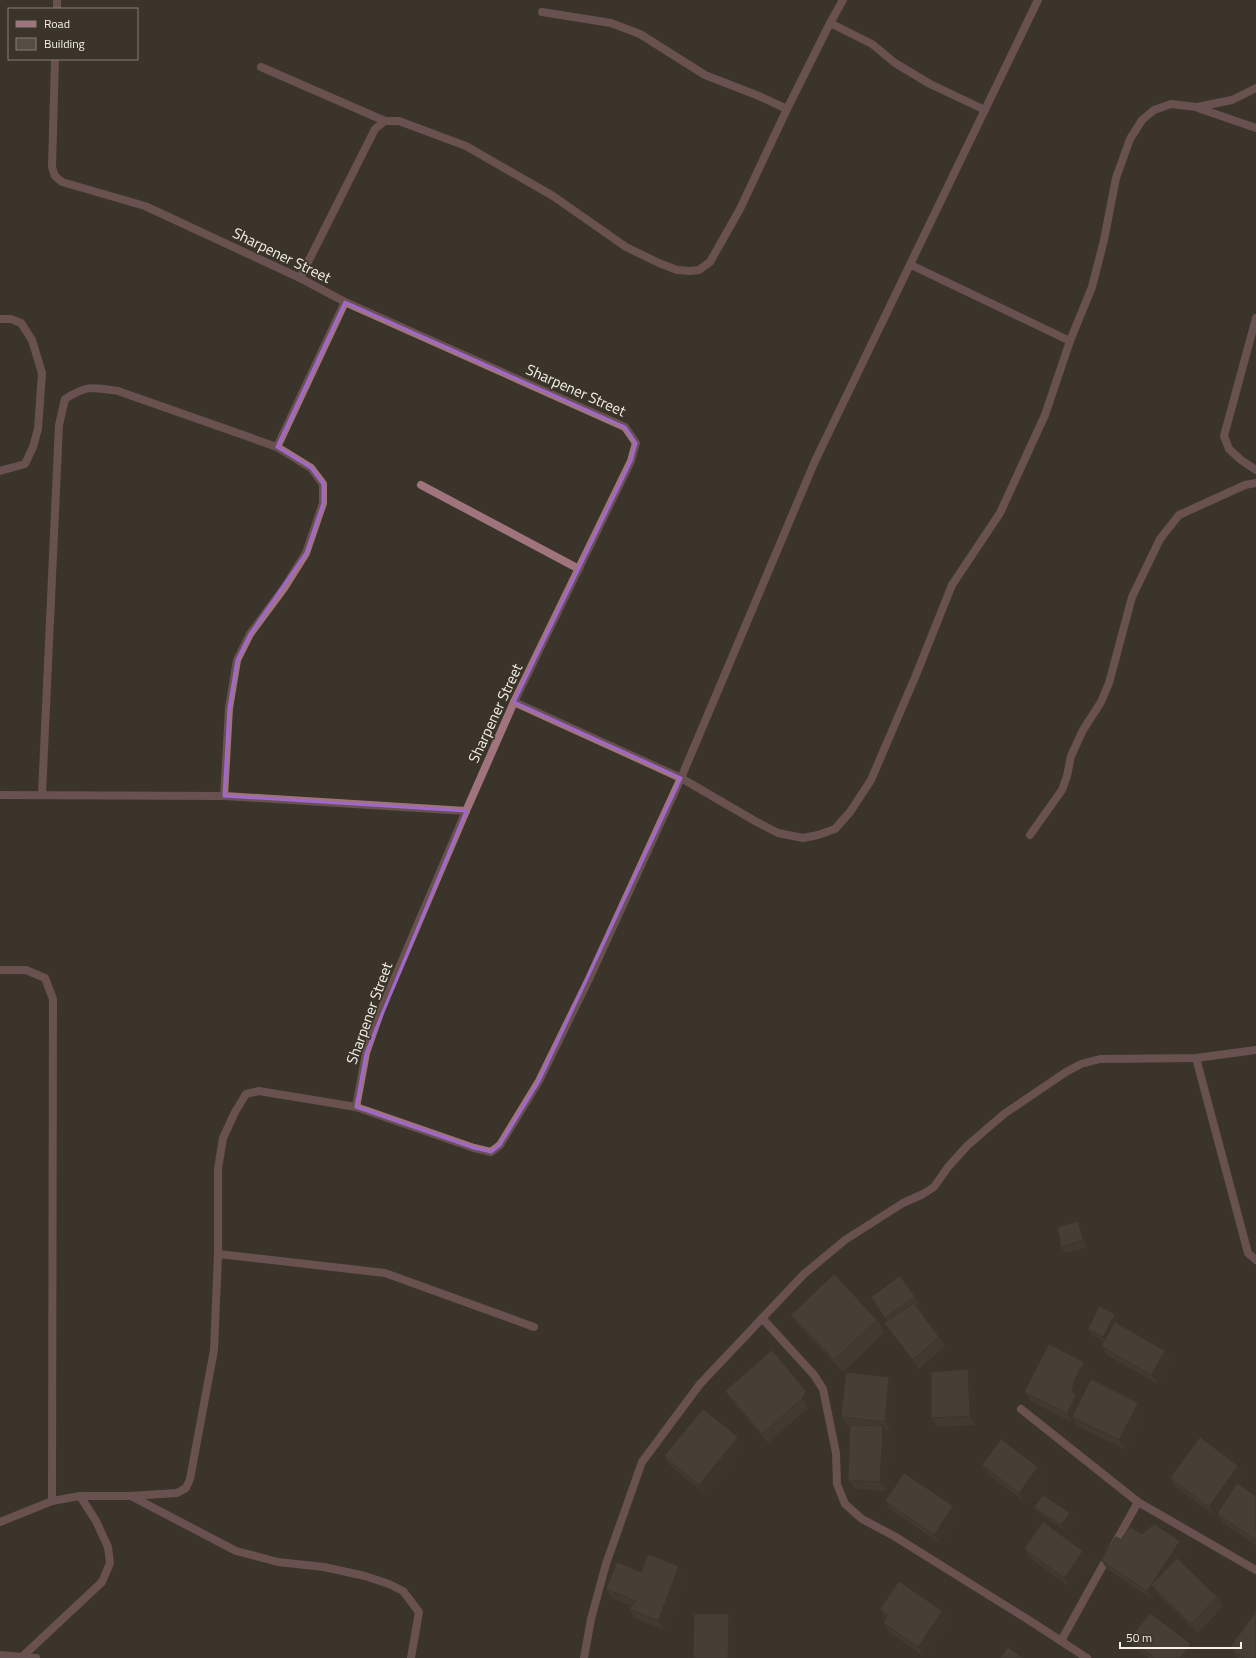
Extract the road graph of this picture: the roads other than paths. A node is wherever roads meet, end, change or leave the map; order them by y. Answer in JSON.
{"nodes":[{"id":1,"x":843,"y":0,"type":"edge"},
{"id":2,"x":1038,"y":0,"type":"edge"},
{"id":3,"x":542,"y":12,"type":"dead end"},
{"id":4,"x":830,"y":23,"type":"junction"},
{"id":5,"x":55,"y":60,"type":"edge"},
{"id":6,"x":260,"y":67,"type":"dead end"},
{"id":7,"x":1256,"y":88,"type":"edge"},
{"id":8,"x":1197,"y":107,"type":"junction"},
{"id":9,"x":787,"y":109,"type":"junction"},
{"id":10,"x":986,"y":110,"type":"junction"},
{"id":11,"x":385,"y":121,"type":"junction"},
{"id":12,"x":1256,"y":128,"type":"edge"},
{"id":13,"x":911,"y":265,"type":"junction"},
{"id":14,"x":300,"y":278,"type":"junction"},
{"id":15,"x":345,"y":302,"type":"junction"},
{"id":16,"x":1256,"y":318,"type":"edge"},
{"id":17,"x":0,"y":319,"type":"edge"},
{"id":18,"x":1070,"y":341,"type":"junction"},
{"id":19,"x":277,"y":447,"type":"junction"},
{"id":20,"x":1256,"y":470,"type":"edge"},
{"id":21,"x":0,"y":471,"type":"edge"},
{"id":22,"x":1256,"y":483,"type":"edge"},
{"id":23,"x":421,"y":485,"type":"dead end"},
{"id":24,"x":579,"y":569,"type":"junction"},
{"id":25,"x":514,"y":702,"type":"junction"},
{"id":26,"x":681,"y":778,"type":"junction"},
{"id":27,"x":42,"y":794,"type":"junction"},
{"id":28,"x":0,"y":795,"type":"edge"},
{"id":29,"x":224,"y":796,"type":"junction"},
{"id":30,"x":466,"y":811,"type":"junction"},
{"id":31,"x":1030,"y":835,"type":"dead end"},
{"id":32,"x":0,"y":970,"type":"edge"},
{"id":33,"x":1256,"y":1050,"type":"edge"},
{"id":34,"x":1196,"y":1058,"type":"junction"},
{"id":35,"x":356,"y":1107,"type":"junction"},
{"id":36,"x":218,"y":1254,"type":"junction"},
{"id":37,"x":1256,"y":1260,"type":"edge"},
{"id":38,"x":762,"y":1318,"type":"junction"},
{"id":39,"x":534,"y":1327,"type":"dead end"},
{"id":40,"x":1022,"y":1409,"type":"dead end"},
{"id":41,"x":80,"y":1496,"type":"junction"},
{"id":42,"x":130,"y":1496,"type":"junction"},
{"id":43,"x":52,"y":1501,"type":"junction"},
{"id":44,"x":1138,"y":1502,"type":"junction"},
{"id":45,"x":0,"y":1522,"type":"edge"},
{"id":46,"x":1256,"y":1570,"type":"edge"},
{"id":47,"x":1061,"y":1641,"type":"junction"},
{"id":48,"x":0,"y":1655,"type":"edge"},
{"id":49,"x":23,"y":1656,"type":"junction"},
{"id":50,"x":36,"y":1658,"type":"edge"},
{"id":51,"x":411,"y":1658,"type":"edge"},
{"id":52,"x":584,"y":1658,"type":"edge"},
{"id":53,"x":1087,"y":1658,"type":"edge"}],
"edges":[{"from":1,"to":4,"type":"street"},
{"from":2,"to":10,"type":"street"},
{"from":3,"to":9,"type":"street"},
{"from":4,"to":9,"type":"street"},
{"from":4,"to":10,"type":"street"},
{"from":5,"to":14,"type":"street","name":"Sharpener Street"},
{"from":6,"to":11,"type":"street"},
{"from":7,"to":8,"type":"street"},
{"from":8,"to":12,"type":"street"},
{"from":8,"to":18,"type":"street"},
{"from":9,"to":11,"type":"street"},
{"from":10,"to":13,"type":"street"},
{"from":11,"to":14,"type":"street"},
{"from":13,"to":18,"type":"street"},
{"from":13,"to":26,"type":"street"},
{"from":14,"to":15,"type":"street","name":"Sharpener Street"},
{"from":15,"to":19,"type":"street"},
{"from":15,"to":24,"type":"street","name":"Sharpener Street"},
{"from":16,"to":20,"type":"street"},
{"from":17,"to":21,"type":"street"},
{"from":18,"to":26,"type":"street"},
{"from":19,"to":27,"type":"street"},
{"from":19,"to":29,"type":"street"},
{"from":22,"to":31,"type":"street"},
{"from":23,"to":24,"type":"street"},
{"from":24,"to":25,"type":"street","name":"Sharpener Street"},
{"from":25,"to":26,"type":"street"},
{"from":25,"to":30,"type":"street","name":"Sharpener Street"},
{"from":26,"to":35,"type":"street"},
{"from":27,"to":28,"type":"street"},
{"from":27,"to":29,"type":"street"},
{"from":29,"to":30,"type":"street"},
{"from":30,"to":35,"type":"street","name":"Sharpener Street"},
{"from":32,"to":43,"type":"street"},
{"from":33,"to":34,"type":"street"},
{"from":34,"to":37,"type":"street"},
{"from":34,"to":38,"type":"street"},
{"from":35,"to":36,"type":"street"},
{"from":36,"to":39,"type":"street"},
{"from":36,"to":42,"type":"street"},
{"from":38,"to":47,"type":"street"},
{"from":38,"to":52,"type":"street"},
{"from":40,"to":44,"type":"street"},
{"from":41,"to":42,"type":"street"},
{"from":41,"to":43,"type":"street"},
{"from":41,"to":49,"type":"street"},
{"from":42,"to":51,"type":"street"},
{"from":43,"to":45,"type":"street"},
{"from":44,"to":46,"type":"street"},
{"from":44,"to":47,"type":"street"},
{"from":47,"to":53,"type":"street"},
{"from":48,"to":49,"type":"street"},
{"from":49,"to":50,"type":"street"}]}
